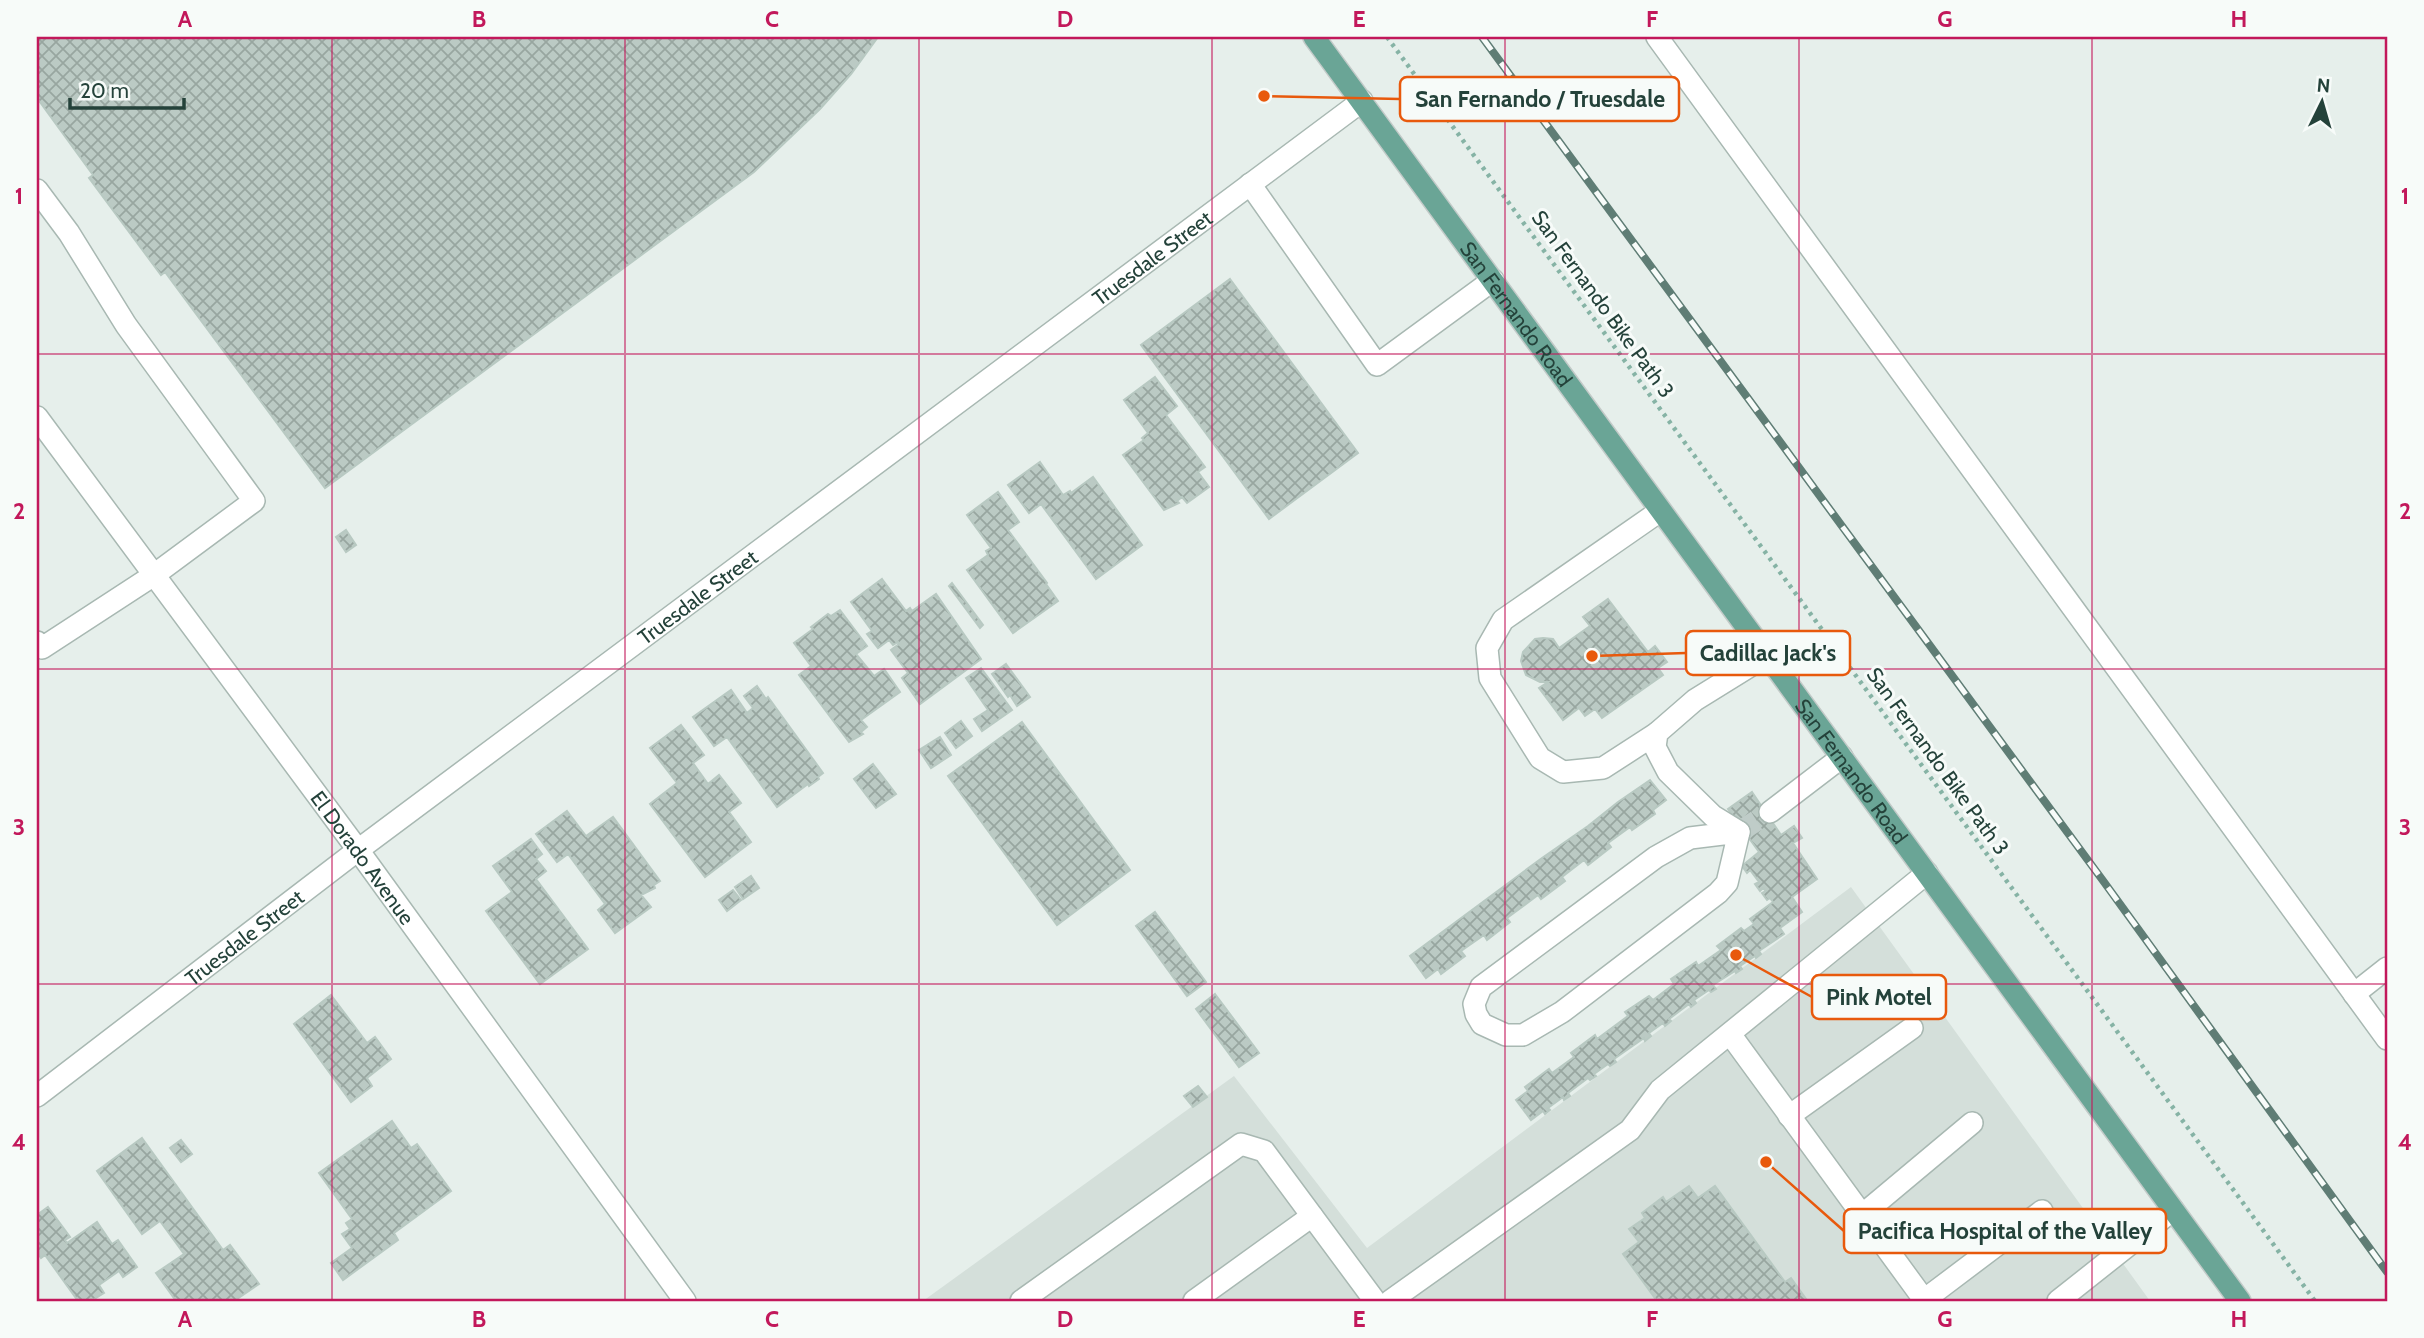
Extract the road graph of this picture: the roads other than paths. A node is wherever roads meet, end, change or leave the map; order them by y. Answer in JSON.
{"nodes":[{"id":1,"x":1314,"y":37,"type":"edge"},
{"id":2,"x":1657,"y":37,"type":"edge"},
{"id":3,"x":1362,"y":101,"type":"junction"},
{"id":4,"x":1250,"y":184,"type":"junction"},
{"id":5,"x":37,"y":190,"type":"edge"},
{"id":6,"x":1493,"y":280,"type":"junction"},
{"id":7,"x":37,"y":417,"type":"edge"},
{"id":8,"x":1660,"y":511,"type":"junction"},
{"id":9,"x":153,"y":575,"type":"junction"},
{"id":10,"x":37,"y":642,"type":"edge"},
{"id":11,"x":1766,"y":656,"type":"junction"},
{"id":12,"x":1657,"y":733,"type":"junction"},
{"id":13,"x":1842,"y":757,"type":"junction"},
{"id":14,"x":1770,"y":812,"type":"tunnel mouth"},
{"id":15,"x":1740,"y":832,"type":"junction"},
{"id":16,"x":358,"y":850,"type":"junction"},
{"id":17,"x":1927,"y":873,"type":"junction"},
{"id":18,"x":2387,"y":968,"type":"edge"},
{"id":19,"x":2354,"y":994,"type":"junction"},
{"id":20,"x":1912,"y":1028,"type":"dead end"},
{"id":21,"x":1730,"y":1034,"type":"junction"},
{"id":22,"x":2387,"y":1040,"type":"edge"},
{"id":23,"x":37,"y":1096,"type":"edge"},
{"id":24,"x":1789,"y":1116,"type":"junction"},
{"id":25,"x":1972,"y":1123,"type":"dead end"},
{"id":26,"x":2042,"y":1210,"type":"dead end"},
{"id":27,"x":2173,"y":1210,"type":"junction"},
{"id":28,"x":1862,"y":1215,"type":"junction"},
{"id":29,"x":1312,"y":1216,"type":"junction"},
{"id":30,"x":685,"y":1301,"type":"edge"},
{"id":31,"x":1021,"y":1301,"type":"edge"},
{"id":32,"x":1194,"y":1301,"type":"edge"},
{"id":33,"x":1375,"y":1301,"type":"edge"},
{"id":34,"x":1390,"y":1301,"type":"edge"},
{"id":35,"x":1924,"y":1301,"type":"edge"},
{"id":36,"x":2058,"y":1301,"type":"edge"},
{"id":37,"x":2240,"y":1301,"type":"edge"}],
"edges":[{"from":1,"to":3,"type":"main road","name":"San Fernando Road"},
{"from":2,"to":19,"type":"street"},
{"from":3,"to":4,"type":"street","name":"Truesdale Street"},
{"from":3,"to":6,"type":"main road","name":"San Fernando Road"},
{"from":4,"to":6,"type":"street"},
{"from":4,"to":16,"type":"street","name":"Truesdale Street"},
{"from":5,"to":9,"type":"street"},
{"from":6,"to":8,"type":"main road","name":"San Fernando Road"},
{"from":7,"to":9,"type":"street","name":"El Dorado Avenue"},
{"from":8,"to":11,"type":"main road","name":"San Fernando Road"},
{"from":8,"to":12,"type":"street"},
{"from":9,"to":10,"type":"street"},
{"from":9,"to":16,"type":"street","name":"El Dorado Avenue"},
{"from":11,"to":12,"type":"street"},
{"from":11,"to":13,"type":"main road","name":"San Fernando Road"},
{"from":12,"to":15,"type":"street"},
{"from":13,"to":14,"type":"street"},
{"from":13,"to":17,"type":"main road","name":"San Fernando Road"},
{"from":15,"to":15,"type":"street"},
{"from":16,"to":23,"type":"street","name":"Truesdale Street"},
{"from":16,"to":30,"type":"street","name":"El Dorado Avenue"},
{"from":17,"to":21,"type":"street"},
{"from":17,"to":27,"type":"main road","name":"San Fernando Road"},
{"from":18,"to":19,"type":"street"},
{"from":19,"to":22,"type":"street"},
{"from":20,"to":24,"type":"street"},
{"from":21,"to":24,"type":"street"},
{"from":21,"to":34,"type":"street"},
{"from":24,"to":28,"type":"street"},
{"from":25,"to":28,"type":"street"},
{"from":26,"to":35,"type":"street"},
{"from":27,"to":36,"type":"street"},
{"from":27,"to":37,"type":"main road","name":"San Fernando Road"},
{"from":28,"to":35,"type":"street"},
{"from":29,"to":31,"type":"street"},
{"from":29,"to":32,"type":"street"},
{"from":29,"to":33,"type":"street"}]}
